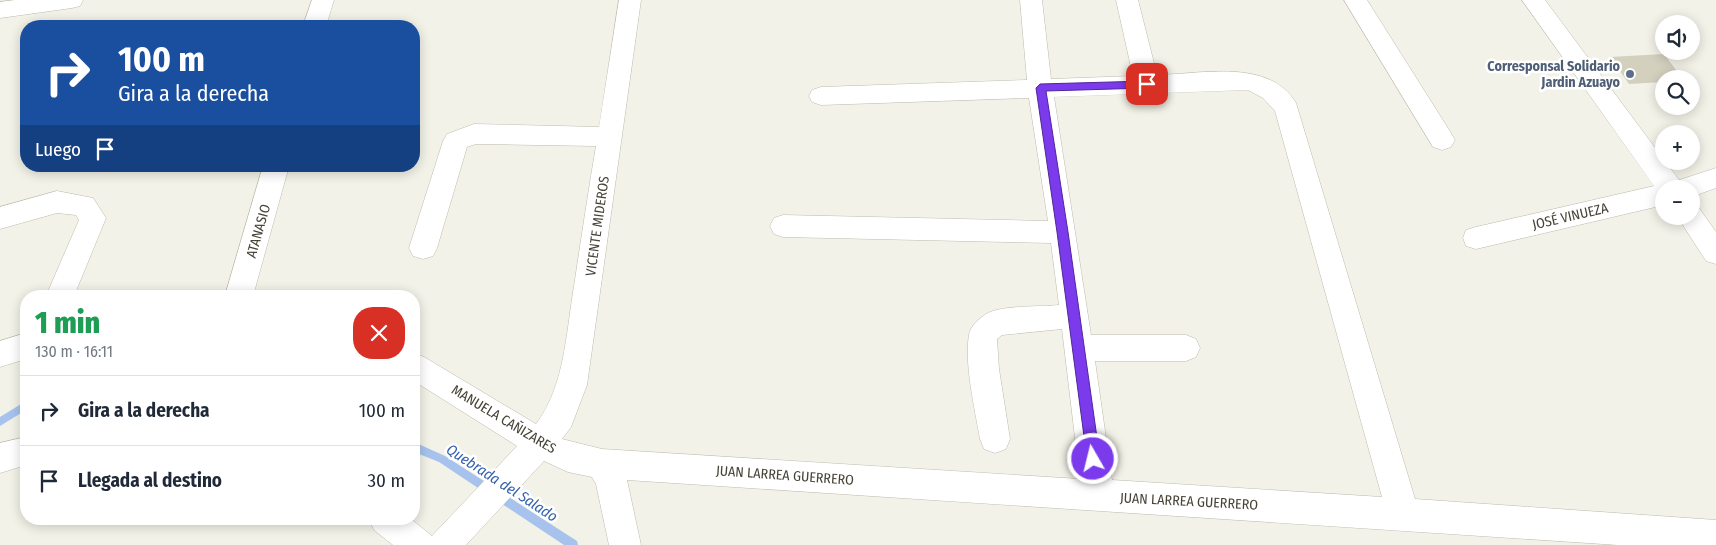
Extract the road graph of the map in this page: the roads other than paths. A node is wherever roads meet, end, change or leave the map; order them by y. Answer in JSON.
{"nodes":[{"id":1,"x":72,"y":0,"type":"edge"},
{"id":2,"x":323,"y":0,"type":"edge"},
{"id":3,"x":630,"y":0,"type":"edge"},
{"id":4,"x":1031,"y":0,"type":"edge"},
{"id":5,"x":1126,"y":0,"type":"edge"},
{"id":6,"x":1355,"y":0,"type":"edge"},
{"id":7,"x":1533,"y":0,"type":"edge"},
{"id":8,"x":2,"y":7,"type":"edge"},
{"id":9,"x":317,"y":20,"type":"edge"},
{"id":10,"x":1147,"y":84,"type":"junction"},
{"id":11,"x":1040,"y":88,"type":"junction"},
{"id":12,"x":821,"y":96,"type":"dead end"},
{"id":13,"x":610,"y":136,"type":"junction"},
{"id":14,"x":1442,"y":140,"type":"dead end"},
{"id":15,"x":274,"y":172,"type":"edge"},
{"id":16,"x":1716,"y":178,"type":"edge"},
{"id":17,"x":1663,"y":180,"type":"edge"},
{"id":18,"x":1700,"y":184,"type":"edge"},
{"id":19,"x":1655,"y":196,"type":"edge"},
{"id":20,"x":0,"y":218,"type":"edge"},
{"id":21,"x":1696,"y":225,"type":"edge"},
{"id":22,"x":783,"y":226,"type":"dead end"},
{"id":23,"x":1063,"y":232,"type":"junction"},
{"id":24,"x":1476,"y":238,"type":"dead end"},
{"id":25,"x":423,"y":248,"type":"dead end"},
{"id":26,"x":1716,"y":253,"type":"edge"},
{"id":27,"x":63,"y":290,"type":"edge"},
{"id":28,"x":241,"y":290,"type":"edge"},
{"id":29,"x":1074,"y":316,"type":"junction"},
{"id":30,"x":20,"y":348,"type":"edge"},
{"id":31,"x":1078,"y":348,"type":"junction"},
{"id":32,"x":1186,"y":348,"type":"dead end"},
{"id":33,"x":0,"y":354,"type":"edge"},
{"id":34,"x":420,"y":370,"type":"edge"},
{"id":35,"x":994,"y":439,"type":"dead end"},
{"id":36,"x":20,"y":453,"type":"edge"},
{"id":37,"x":530,"y":454,"type":"junction"},
{"id":38,"x":0,"y":458,"type":"edge"},
{"id":39,"x":602,"y":464,"type":"junction"},
{"id":40,"x":1098,"y":496,"type":"junction"},
{"id":41,"x":1403,"y":514,"type":"junction"},
{"id":42,"x":393,"y":525,"type":"edge"},
{"id":43,"x":1716,"y":536,"type":"edge"},
{"id":44,"x":448,"y":541,"type":"edge"},
{"id":45,"x":419,"y":545,"type":"edge"},
{"id":46,"x":625,"y":545,"type":"edge"}],
"edges":[{"from":1,"to":8,"type":"street"},
{"from":2,"to":9,"type":"street"},
{"from":3,"to":13,"type":"street","name":"VICENTE MIDEROS"},
{"from":4,"to":11,"type":"street"},
{"from":5,"to":10,"type":"street"},
{"from":6,"to":14,"type":"street"},
{"from":7,"to":17,"type":"street"},
{"from":10,"to":11,"type":"street"},
{"from":10,"to":41,"type":"street"},
{"from":11,"to":12,"type":"street"},
{"from":11,"to":23,"type":"street"},
{"from":13,"to":25,"type":"street"},
{"from":13,"to":37,"type":"street","name":"VICENTE MIDEROS"},
{"from":15,"to":28,"type":"street","name":"ATANASIO"},
{"from":16,"to":18,"type":"street"},
{"from":19,"to":24,"type":"street","name":"JOSÉ VINUEZA"},
{"from":20,"to":27,"type":"street"},
{"from":21,"to":26,"type":"street"},
{"from":22,"to":23,"type":"street"},
{"from":23,"to":29,"type":"street"},
{"from":29,"to":31,"type":"street"},
{"from":29,"to":35,"type":"street"},
{"from":30,"to":33,"type":"street"},
{"from":31,"to":32,"type":"street"},
{"from":31,"to":40,"type":"street"},
{"from":34,"to":37,"type":"street","name":"MANUELA CAÑIZARES"},
{"from":36,"to":38,"type":"street"},
{"from":37,"to":39,"type":"street","name":"MANUELA CAÑIZARES"},
{"from":37,"to":44,"type":"street","name":"VICENTE MIDEROS"},
{"from":39,"to":40,"type":"street","name":"JUAN LARREA GUERRERO"},
{"from":39,"to":46,"type":"street"},
{"from":40,"to":41,"type":"street","name":"JUAN LARREA GUERRERO"},
{"from":41,"to":43,"type":"street","name":"JUAN LARREA GUERRERO"},
{"from":42,"to":45,"type":"street"}]}
